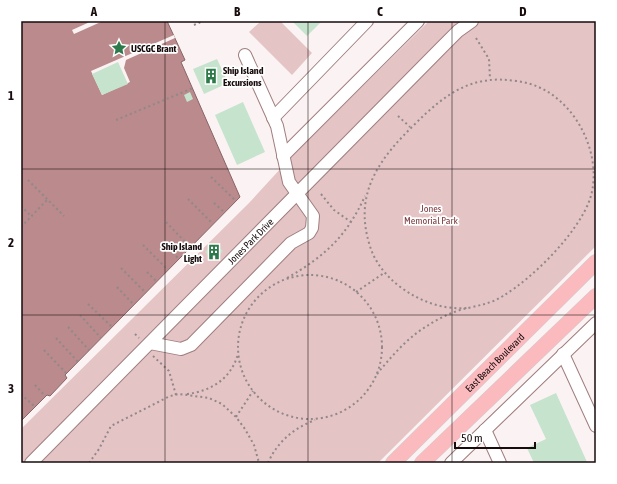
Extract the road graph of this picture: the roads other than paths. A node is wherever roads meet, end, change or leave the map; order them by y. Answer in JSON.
{"nodes":[{"id":1,"x":367,"y":21,"type":"edge"},
{"id":2,"x":418,"y":21,"type":"edge"},
{"id":3,"x":472,"y":21,"type":"edge"},
{"id":4,"x":246,"y":55,"type":"dead end"},
{"id":5,"x":273,"y":118,"type":"junction"},
{"id":6,"x":283,"y":156,"type":"junction"},
{"id":7,"x":297,"y":195,"type":"junction"},
{"id":8,"x":596,"y":262,"type":"edge"},
{"id":9,"x":596,"y":296,"type":"edge"},
{"id":10,"x":596,"y":308,"type":"edge"},
{"id":11,"x":596,"y":323,"type":"edge"},
{"id":12,"x":148,"y":345,"type":"junction"},
{"id":13,"x":563,"y":354,"type":"junction"},
{"id":14,"x":486,"y":401,"type":"junction"},
{"id":15,"x":596,"y":426,"type":"edge"},
{"id":16,"x":485,"y":430,"type":"junction"},
{"id":17,"x":31,"y":463,"type":"edge"},
{"id":18,"x":393,"y":463,"type":"edge"},
{"id":19,"x":422,"y":463,"type":"edge"},
{"id":20,"x":451,"y":463,"type":"edge"},
{"id":21,"x":500,"y":463,"type":"edge"}],
"edges":[{"from":1,"to":5,"type":"street"},
{"from":2,"to":6,"type":"street"},
{"from":3,"to":7,"type":"street","name":"Jones Park Drive"},
{"from":4,"to":5,"type":"street"},
{"from":5,"to":6,"type":"street"},
{"from":6,"to":7,"type":"street"},
{"from":7,"to":12,"type":"street","name":"Jones Park Drive"},
{"from":7,"to":12,"type":"street"},
{"from":8,"to":18,"type":"main road","name":"East Beach Boulevard"},
{"from":9,"to":14,"type":"main road","name":"East Beach Boulevard"},
{"from":10,"to":14,"type":"main road"},
{"from":11,"to":13,"type":"street"},
{"from":12,"to":17,"type":"street","name":"Jones Park Drive"},
{"from":13,"to":15,"type":"street"},
{"from":13,"to":16,"type":"street"},
{"from":14,"to":19,"type":"main road","name":"East Beach Boulevard"},
{"from":16,"to":20,"type":"street"},
{"from":16,"to":21,"type":"street"}]}
